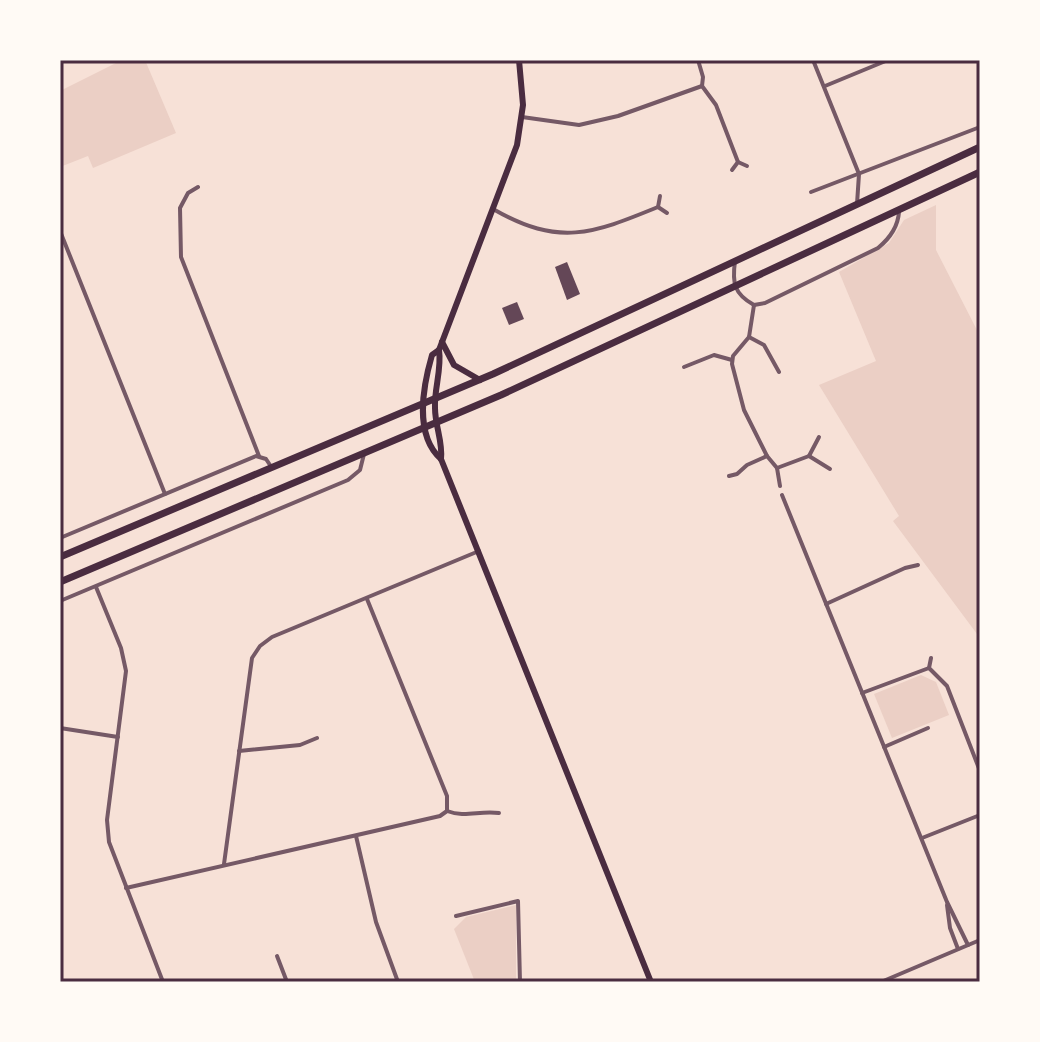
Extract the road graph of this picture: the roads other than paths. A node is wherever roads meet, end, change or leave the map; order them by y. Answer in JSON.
{"nodes":[{"id":1,"x":519,"y":60,"type":"edge"},
{"id":2,"x":698,"y":60,"type":"edge"},
{"id":3,"x":813,"y":60,"type":"edge"},
{"id":4,"x":888,"y":60,"type":"edge"},
{"id":5,"x":702,"y":86,"type":"junction"},
{"id":6,"x":825,"y":86,"type":"junction"},
{"id":7,"x":522,"y":117,"type":"junction"},
{"id":8,"x":980,"y":127,"type":"edge"},
{"id":9,"x":980,"y":147,"type":"edge"},
{"id":10,"x":738,"y":162,"type":"junction"},
{"id":11,"x":747,"y":166,"type":"dead end"},
{"id":12,"x":732,"y":170,"type":"dead end"},
{"id":13,"x":980,"y":172,"type":"edge"},
{"id":14,"x":859,"y":174,"type":"junction"},
{"id":15,"x":198,"y":187,"type":"dead end"},
{"id":16,"x":811,"y":192,"type":"dead end"},
{"id":17,"x":660,"y":196,"type":"dead end"},
{"id":18,"x":857,"y":204,"type":"junction"},
{"id":19,"x":658,"y":207,"type":"junction"},
{"id":20,"x":493,"y":209,"type":"junction"},
{"id":21,"x":899,"y":210,"type":"junction"},
{"id":22,"x":667,"y":213,"type":"dead end"},
{"id":23,"x":60,"y":231,"type":"edge"},
{"id":24,"x":735,"y":261,"type":"junction"},
{"id":25,"x":734,"y":287,"type":"junction"},
{"id":26,"x":754,"y":305,"type":"junction"},
{"id":27,"x":749,"y":337,"type":"junction"},
{"id":28,"x":442,"y":342,"type":"junction"},
{"id":29,"x":439,"y":350,"type":"junction"},
{"id":30,"x":732,"y":360,"type":"junction"},
{"id":31,"x":684,"y":367,"type":"dead end"},
{"id":32,"x":779,"y":372,"type":"dead end"},
{"id":33,"x":480,"y":380,"type":"junction"},
{"id":34,"x":435,"y":400,"type":"junction"},
{"id":35,"x":423,"y":405,"type":"junction"},
{"id":36,"x":436,"y":423,"type":"junction"},
{"id":37,"x":425,"y":428,"type":"junction"},
{"id":38,"x":819,"y":437,"type":"dead end"},
{"id":39,"x":364,"y":454,"type":"junction"},
{"id":40,"x":259,"y":456,"type":"junction"},
{"id":41,"x":767,"y":456,"type":"junction"},
{"id":42,"x":809,"y":456,"type":"junction"},
{"id":43,"x":441,"y":459,"type":"junction"},
{"id":44,"x":272,"y":468,"type":"junction"},
{"id":45,"x":777,"y":468,"type":"junction"},
{"id":46,"x":830,"y":469,"type":"dead end"},
{"id":47,"x":729,"y":476,"type":"dead end"},
{"id":48,"x":780,"y":486,"type":"dead end"},
{"id":49,"x":165,"y":494,"type":"junction"},
{"id":50,"x":782,"y":495,"type":"dead end"},
{"id":51,"x":60,"y":538,"type":"edge"},
{"id":52,"x":479,"y":551,"type":"junction"},
{"id":53,"x":60,"y":557,"type":"edge"},
{"id":54,"x":918,"y":565,"type":"dead end"},
{"id":55,"x":60,"y":582,"type":"edge"},
{"id":56,"x":96,"y":587,"type":"junction"},
{"id":57,"x":367,"y":599,"type":"junction"},
{"id":58,"x":60,"y":601,"type":"edge"},
{"id":59,"x":826,"y":604,"type":"junction"},
{"id":60,"x":931,"y":658,"type":"dead end"},
{"id":61,"x":929,"y":668,"type":"junction"},
{"id":62,"x":862,"y":693,"type":"junction"},
{"id":63,"x":60,"y":728,"type":"edge"},
{"id":64,"x":928,"y":728,"type":"dead end"},
{"id":65,"x":118,"y":737,"type":"junction"},
{"id":66,"x":317,"y":738,"type":"dead end"},
{"id":67,"x":884,"y":747,"type":"junction"},
{"id":68,"x":239,"y":751,"type":"junction"},
{"id":69,"x":980,"y":771,"type":"edge"},
{"id":70,"x":447,"y":811,"type":"junction"},
{"id":71,"x":499,"y":813,"type":"dead end"},
{"id":72,"x":980,"y":815,"type":"edge"},
{"id":73,"x":356,"y":836,"type":"junction"},
{"id":74,"x":922,"y":838,"type":"junction"},
{"id":75,"x":224,"y":864,"type":"junction"},
{"id":76,"x":126,"y":888,"type":"junction"},
{"id":77,"x":947,"y":902,"type":"junction"},
{"id":78,"x":456,"y":916,"type":"dead end"},
{"id":79,"x":980,"y":940,"type":"edge"},
{"id":80,"x":968,"y":945,"type":"junction"},
{"id":81,"x":958,"y":949,"type":"junction"},
{"id":82,"x":277,"y":956,"type":"dead end"},
{"id":83,"x":160,"y":981,"type":"edge"},
{"id":84,"x":287,"y":982,"type":"edge"},
{"id":85,"x":398,"y":982,"type":"edge"},
{"id":86,"x":520,"y":982,"type":"edge"},
{"id":87,"x":651,"y":982,"type":"edge"},
{"id":88,"x":882,"y":982,"type":"edge"}],
"edges":[{"from":1,"to":7,"type":"main road"},
{"from":2,"to":5,"type":"street"},
{"from":3,"to":6,"type":"street"},
{"from":4,"to":6,"type":"street"},
{"from":5,"to":7,"type":"street"},
{"from":5,"to":10,"type":"street"},
{"from":6,"to":14,"type":"street"},
{"from":7,"to":20,"type":"main road"},
{"from":8,"to":14,"type":"street"},
{"from":9,"to":18,"type":"highway"},
{"from":10,"to":11,"type":"street"},
{"from":10,"to":12,"type":"street"},
{"from":13,"to":21,"type":"highway"},
{"from":14,"to":16,"type":"street"},
{"from":14,"to":18,"type":"street"},
{"from":15,"to":40,"type":"street"},
{"from":17,"to":19,"type":"street"},
{"from":18,"to":24,"type":"highway"},
{"from":19,"to":20,"type":"street"},
{"from":19,"to":22,"type":"street"},
{"from":20,"to":28,"type":"main road"},
{"from":21,"to":25,"type":"highway"},
{"from":21,"to":26,"type":"street"},
{"from":23,"to":49,"type":"street"},
{"from":24,"to":25,"type":"street"},
{"from":24,"to":33,"type":"highway"},
{"from":25,"to":26,"type":"street"},
{"from":25,"to":36,"type":"highway"},
{"from":26,"to":27,"type":"street"},
{"from":27,"to":30,"type":"street"},
{"from":27,"to":32,"type":"street"},
{"from":28,"to":29,"type":"main road"},
{"from":28,"to":33,"type":"main road"},
{"from":29,"to":34,"type":"main road"},
{"from":29,"to":35,"type":"main road"},
{"from":30,"to":31,"type":"street"},
{"from":30,"to":41,"type":"street"},
{"from":33,"to":34,"type":"highway"},
{"from":34,"to":35,"type":"highway"},
{"from":34,"to":36,"type":"main road"},
{"from":35,"to":37,"type":"main road"},
{"from":35,"to":44,"type":"highway"},
{"from":36,"to":37,"type":"highway"},
{"from":36,"to":43,"type":"main road"},
{"from":37,"to":39,"type":"highway"},
{"from":37,"to":43,"type":"main road"},
{"from":38,"to":42,"type":"street"},
{"from":39,"to":55,"type":"highway"},
{"from":39,"to":56,"type":"street"},
{"from":40,"to":44,"type":"street"},
{"from":40,"to":49,"type":"street"},
{"from":41,"to":45,"type":"street"},
{"from":41,"to":47,"type":"street"},
{"from":42,"to":45,"type":"street"},
{"from":42,"to":46,"type":"street"},
{"from":43,"to":52,"type":"main road"},
{"from":44,"to":53,"type":"highway"},
{"from":45,"to":48,"type":"street"},
{"from":49,"to":51,"type":"street"},
{"from":50,"to":59,"type":"street"},
{"from":52,"to":57,"type":"street"},
{"from":52,"to":87,"type":"main road"},
{"from":54,"to":59,"type":"street"},
{"from":56,"to":58,"type":"street"},
{"from":56,"to":65,"type":"street"},
{"from":57,"to":68,"type":"street"},
{"from":57,"to":70,"type":"street"},
{"from":59,"to":62,"type":"street"},
{"from":60,"to":61,"type":"street"},
{"from":61,"to":62,"type":"street"},
{"from":61,"to":69,"type":"street"},
{"from":62,"to":67,"type":"street"},
{"from":63,"to":65,"type":"street"},
{"from":64,"to":67,"type":"street"},
{"from":65,"to":76,"type":"street"},
{"from":66,"to":68,"type":"street"},
{"from":67,"to":74,"type":"street"},
{"from":68,"to":75,"type":"street"},
{"from":70,"to":71,"type":"street"},
{"from":70,"to":73,"type":"street"},
{"from":72,"to":74,"type":"street"},
{"from":73,"to":75,"type":"street"},
{"from":73,"to":85,"type":"street"},
{"from":74,"to":77,"type":"street"},
{"from":75,"to":76,"type":"street"},
{"from":76,"to":83,"type":"street"},
{"from":77,"to":80,"type":"street"},
{"from":77,"to":81,"type":"street"},
{"from":78,"to":86,"type":"street"},
{"from":79,"to":80,"type":"street"},
{"from":80,"to":81,"type":"street"},
{"from":81,"to":88,"type":"street"},
{"from":82,"to":84,"type":"street"}]}
